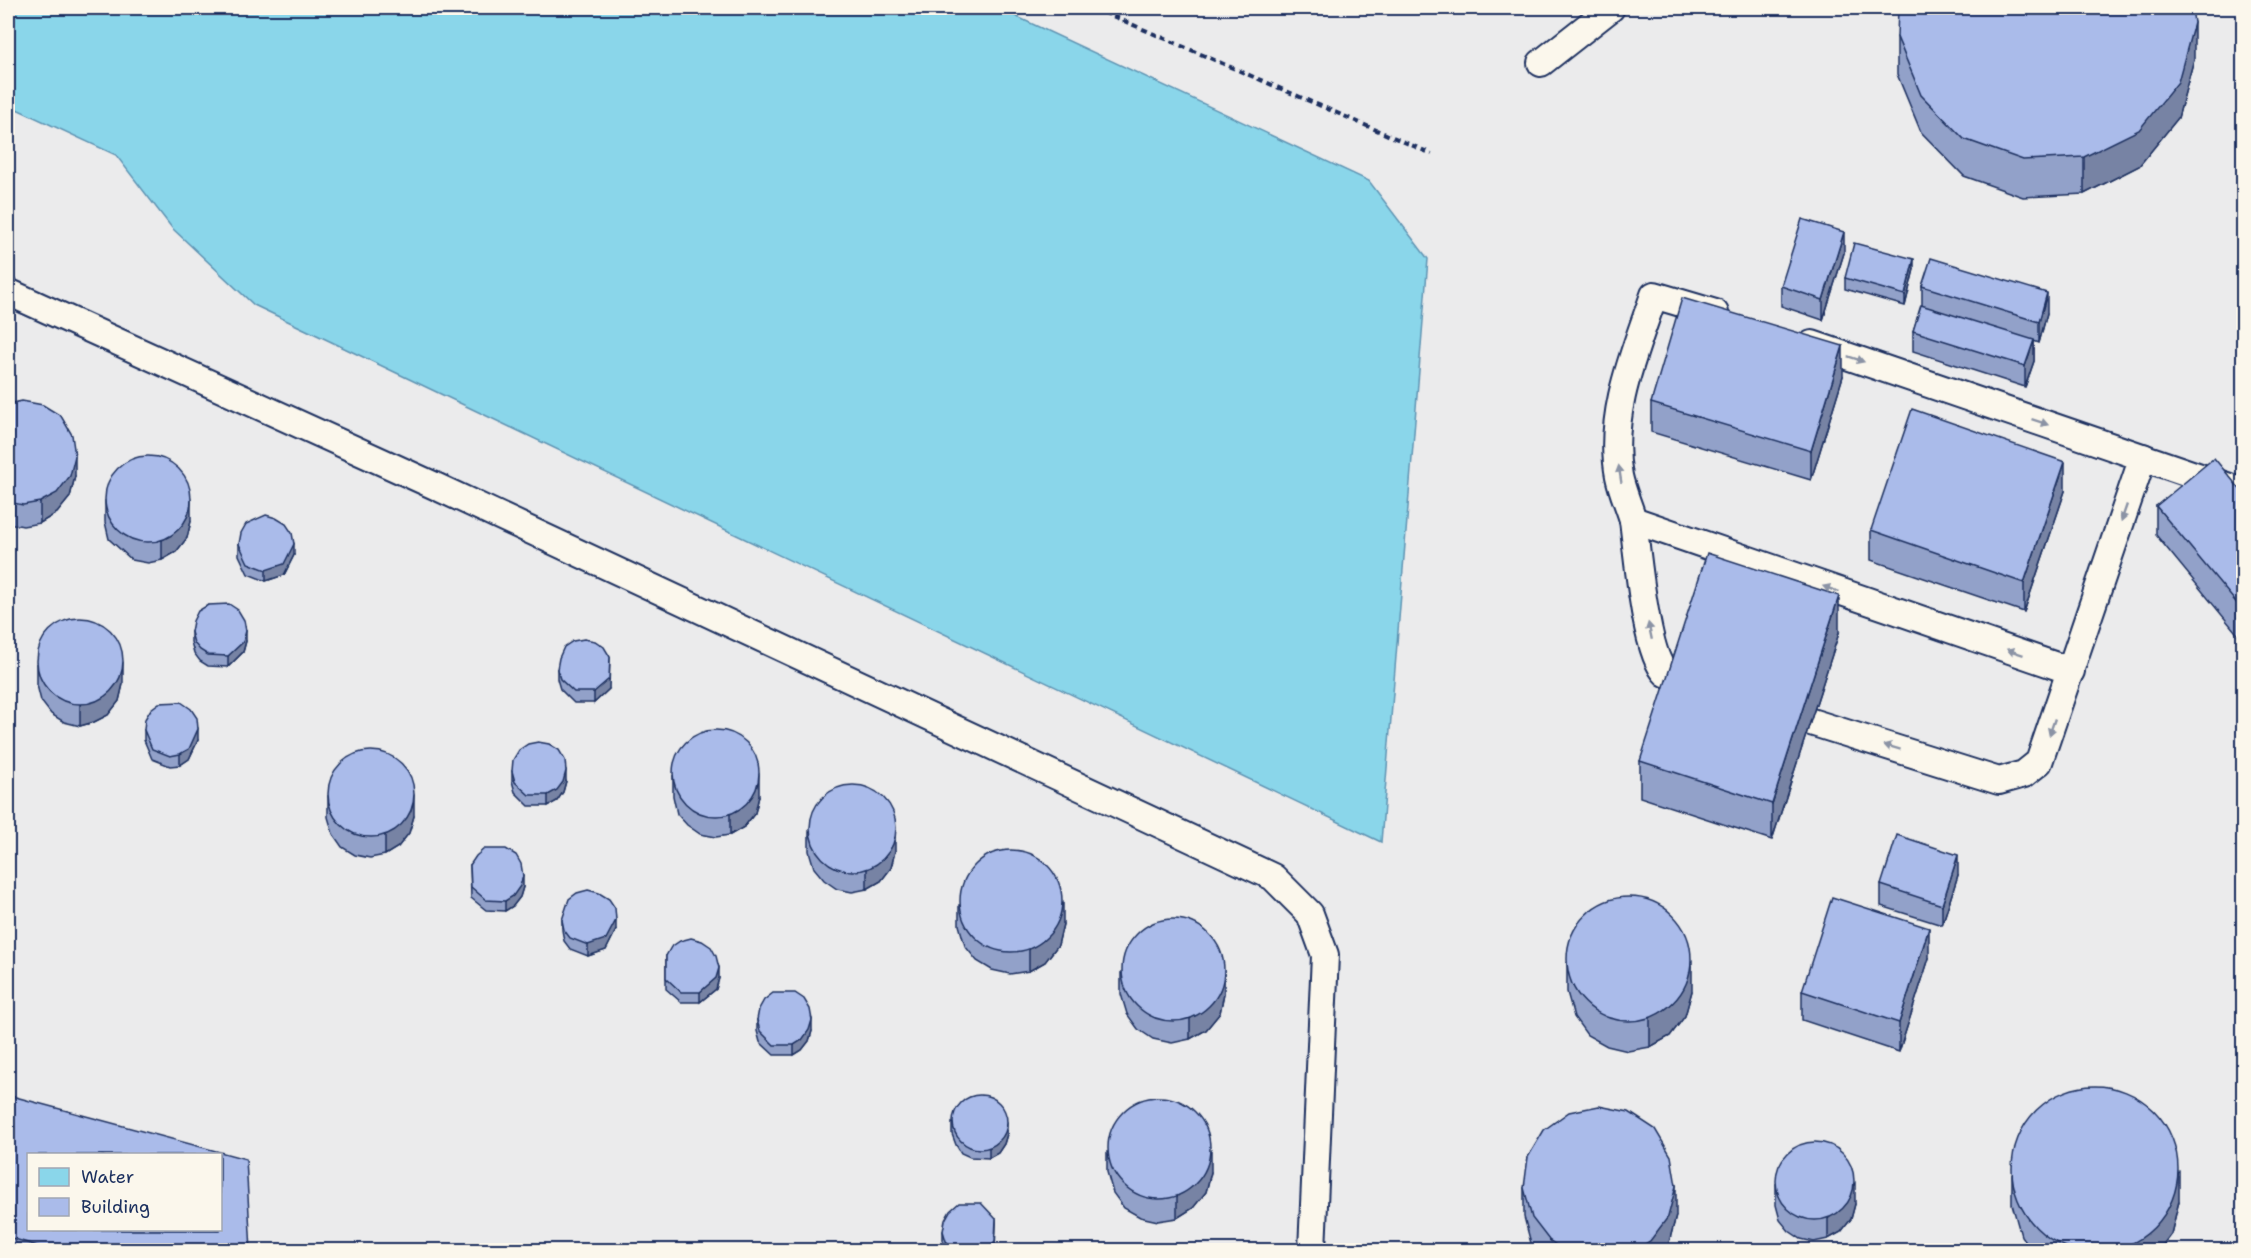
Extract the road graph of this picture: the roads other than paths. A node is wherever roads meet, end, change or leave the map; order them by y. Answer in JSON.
{"nodes":[{"id":1,"x":1611,"y":8,"type":"edge"},
{"id":2,"x":1541,"y":63,"type":"dead end"},
{"id":3,"x":8,"y":292,"type":"edge"},
{"id":4,"x":1733,"y":319,"type":"edge"},
{"id":5,"x":1789,"y":337,"type":"edge"},
{"id":6,"x":2143,"y":457,"type":"junction"},
{"id":7,"x":2244,"y":492,"type":"edge"},
{"id":8,"x":1633,"y":520,"type":"junction"},
{"id":9,"x":2071,"y":671,"type":"junction"},
{"id":10,"x":1678,"y":678,"type":"edge"},
{"id":11,"x":1811,"y":722,"type":"edge"},
{"id":12,"x":1312,"y":1251,"type":"edge"}],
"edges":[{"from":1,"to":2,"type":"lane"},
{"from":3,"to":12,"type":"lane"},
{"from":8,"to":4,"type":"lane","one_way":true},
{"from":5,"to":6,"type":"lane","one_way":true},
{"from":6,"to":7,"type":"lane"},
{"from":6,"to":9,"type":"lane","one_way":true},
{"from":9,"to":8,"type":"lane","one_way":true},
{"from":10,"to":8,"type":"lane","one_way":true},
{"from":9,"to":11,"type":"lane","one_way":true}]}
